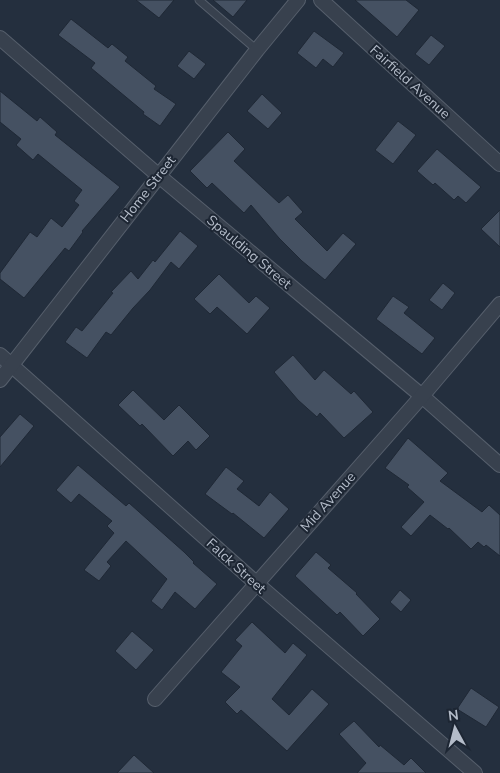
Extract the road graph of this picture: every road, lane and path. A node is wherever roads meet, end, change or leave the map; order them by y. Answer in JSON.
{"nodes":[{"id":1,"x":199,"y":0,"type":"edge"},
{"id":2,"x":298,"y":0,"type":"edge"},
{"id":3,"x":321,"y":0,"type":"edge"},
{"id":4,"x":0,"y":38,"type":"edge"},
{"id":5,"x":256,"y":50,"type":"junction"},
{"id":6,"x":500,"y":164,"type":"edge"},
{"id":7,"x":159,"y":176,"type":"junction"},
{"id":8,"x":500,"y":304,"type":"edge"},
{"id":9,"x":0,"y":355,"type":"edge"},
{"id":10,"x":11,"y":365,"type":"junction"},
{"id":11,"x":0,"y":380,"type":"edge"},
{"id":12,"x":422,"y":396,"type":"junction"},
{"id":13,"x":500,"y":465,"type":"edge"},
{"id":14,"x":256,"y":583,"type":"junction"},
{"id":15,"x":154,"y":699,"type":"dead end"},
{"id":16,"x":475,"y":773,"type":"edge"}],
"edges":[{"from":1,"to":5,"type":"lane"},
{"from":2,"to":5,"type":"street","name":"Home Street"},
{"from":3,"to":6,"type":"street","name":"Fairfield Avenue"},
{"from":4,"to":7,"type":"street","name":"Spaulding Street"},
{"from":5,"to":7,"type":"street","name":"Home Street"},
{"from":7,"to":10,"type":"street","name":"Home Street"},
{"from":7,"to":12,"type":"street","name":"Spaulding Street"},
{"from":8,"to":12,"type":"street","name":"Mid Avenue"},
{"from":9,"to":10,"type":"street","name":"Falck Street"},
{"from":10,"to":11,"type":"street","name":"Home Street"},
{"from":10,"to":14,"type":"street","name":"Falck Street"},
{"from":12,"to":13,"type":"street","name":"Spaulding Street"},
{"from":12,"to":14,"type":"street","name":"Mid Avenue"},
{"from":14,"to":15,"type":"street","name":"Mid Avenue"},
{"from":14,"to":16,"type":"street","name":"Falck Street"}]}
